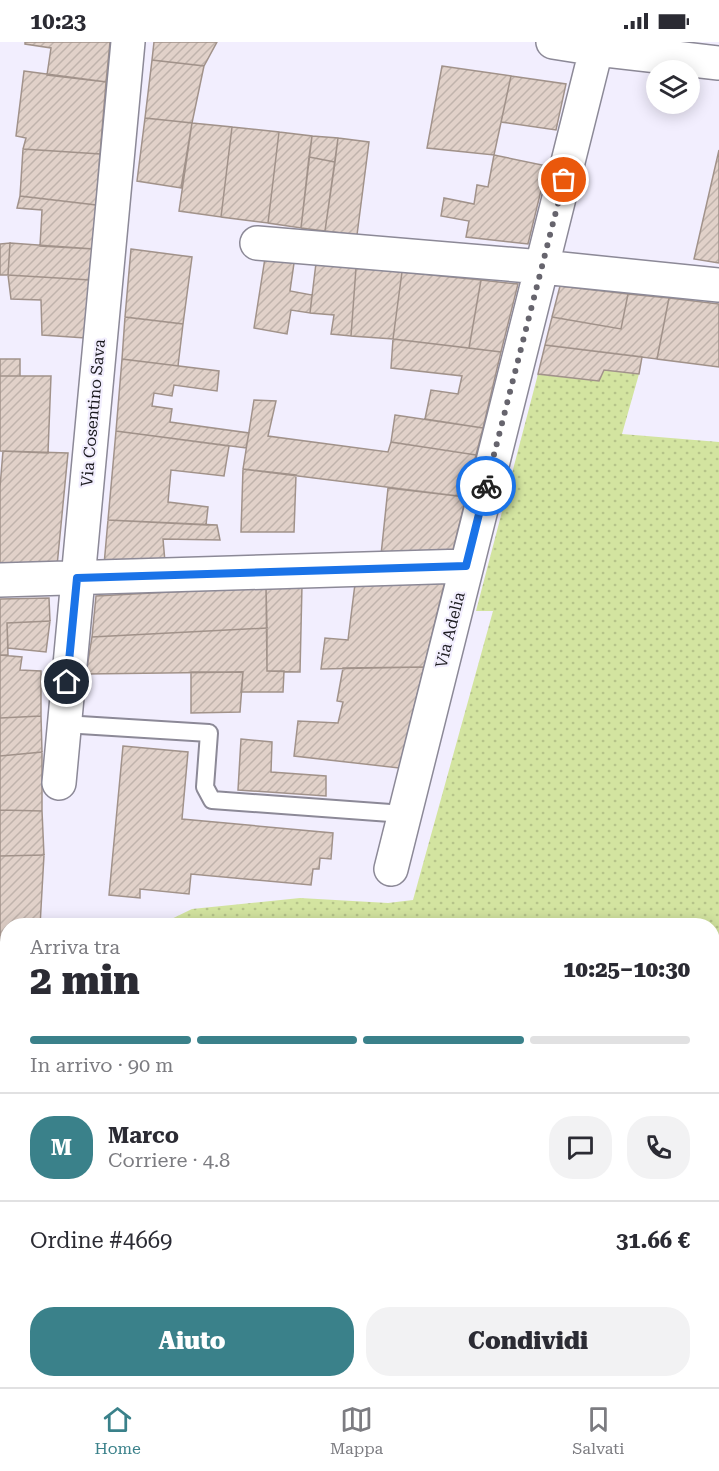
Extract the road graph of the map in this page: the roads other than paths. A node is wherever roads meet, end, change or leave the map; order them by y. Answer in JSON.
{"nodes":[{"id":1,"x":128,"y":42,"type":"edge"},
{"id":2,"x":553,"y":42,"type":"edge"},
{"id":3,"x":597,"y":46,"type":"edge"},
{"id":4,"x":719,"y":63,"type":"edge"},
{"id":5,"x":257,"y":243,"type":"dead end"},
{"id":6,"x":542,"y":267,"type":"junction"},
{"id":7,"x":719,"y":285,"type":"edge"},
{"id":8,"x":466,"y":566,"type":"junction"},
{"id":9,"x":77,"y":578,"type":"junction"},
{"id":10,"x":0,"y":580,"type":"edge"},
{"id":11,"x":64,"y":724,"type":"junction"},
{"id":12,"x":59,"y":783,"type":"dead end"},
{"id":13,"x":404,"y":814,"type":"junction"},
{"id":14,"x":391,"y":869,"type":"dead end"}],
"edges":[{"from":1,"to":9,"type":"street","name":"Via Cosentino Sava"},
{"from":2,"to":3,"type":"street"},
{"from":3,"to":4,"type":"street"},
{"from":3,"to":6,"type":"street","name":"Via Adelia"},
{"from":5,"to":6,"type":"street"},
{"from":6,"to":7,"type":"street"},
{"from":6,"to":8,"type":"street","name":"Via Adelia"},
{"from":8,"to":9,"type":"street"},
{"from":8,"to":13,"type":"street","name":"Via Adelia"},
{"from":9,"to":10,"type":"street"},
{"from":9,"to":11,"type":"street","name":"Via Cosentino Sava"},
{"from":11,"to":12,"type":"street","name":"Via Cosentino Sava"},
{"from":11,"to":13,"type":"lane"},
{"from":13,"to":14,"type":"street","name":"Via Adelia"}]}
